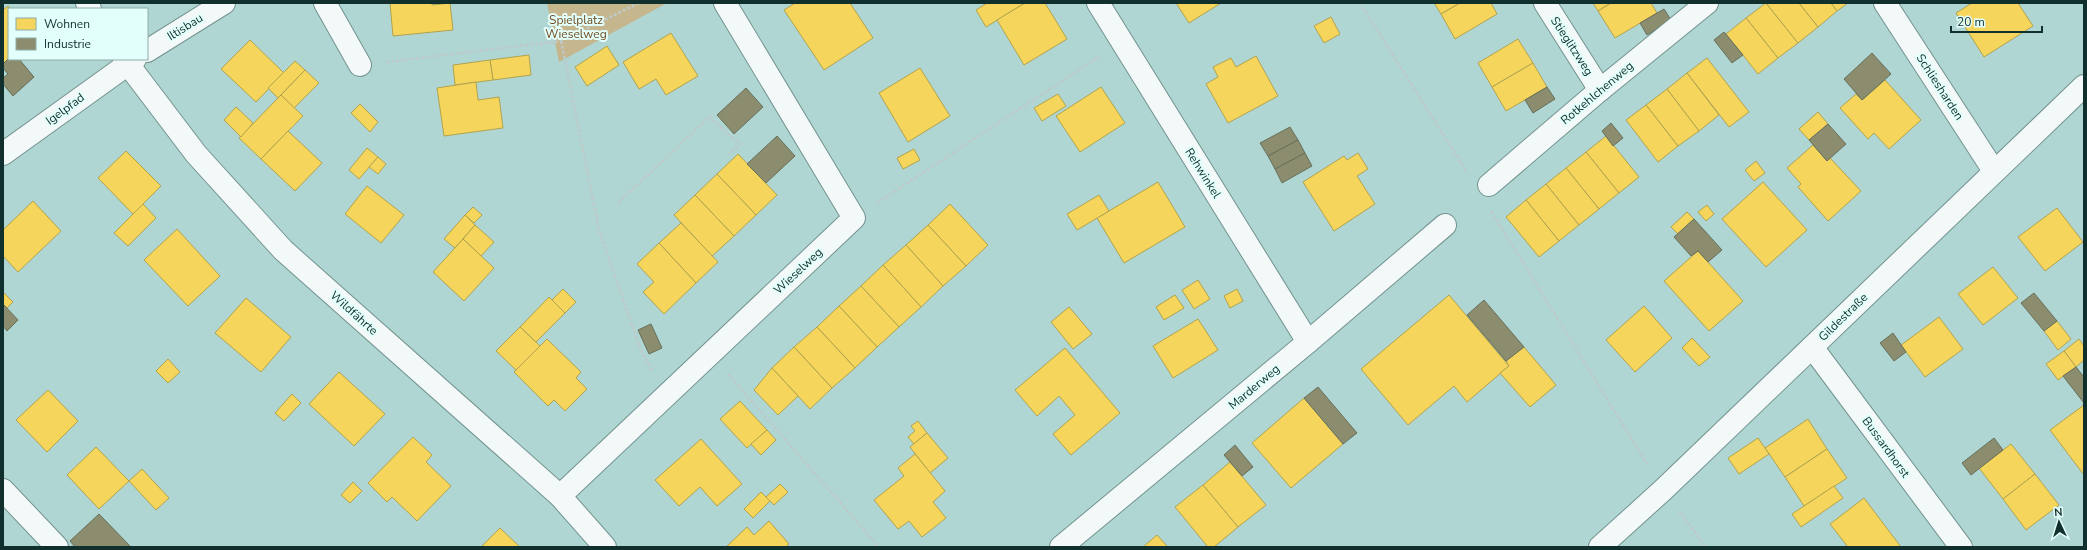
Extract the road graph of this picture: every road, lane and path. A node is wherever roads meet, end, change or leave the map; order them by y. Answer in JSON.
{"nodes":[{"id":1,"x":224,"y":3,"type":"edge"},
{"id":2,"x":325,"y":3,"type":"edge"},
{"id":3,"x":639,"y":3,"type":"edge"},
{"id":4,"x":725,"y":3,"type":"edge"},
{"id":5,"x":1098,"y":3,"type":"edge"},
{"id":6,"x":1360,"y":3,"type":"edge"},
{"id":7,"x":1545,"y":3,"type":"edge"},
{"id":8,"x":1707,"y":3,"type":"edge"},
{"id":9,"x":1885,"y":3,"type":"edge"},
{"id":10,"x":1122,"y":41,"type":"junction"},
{"id":11,"x":561,"y":42,"type":"junction"},
{"id":12,"x":148,"y":50,"type":"edge"},
{"id":13,"x":129,"y":61,"type":"edge"},
{"id":14,"x":360,"y":65,"type":"joint"},
{"id":15,"x":2084,"y":86,"type":"edge"},
{"id":16,"x":1600,"y":90,"type":"junction"},
{"id":17,"x":3,"y":154,"type":"edge"},
{"id":18,"x":729,"y":154,"type":"dead end"},
{"id":19,"x":1994,"y":171,"type":"junction"},
{"id":20,"x":1467,"y":174,"type":"dead end"},
{"id":21,"x":1489,"y":185,"type":"dead end"},
{"id":22,"x":618,"y":203,"type":"dead end"},
{"id":23,"x":1488,"y":207,"type":"dead end"},
{"id":24,"x":854,"y":218,"type":"junction"},
{"id":25,"x":1445,"y":225,"type":"dead end"},
{"id":26,"x":1308,"y":342,"type":"junction"},
{"id":27,"x":1812,"y":346,"type":"junction"},
{"id":28,"x":710,"y":354,"type":"junction"},
{"id":29,"x":665,"y":397,"type":"junction"},
{"id":30,"x":3,"y":490,"type":"edge"},
{"id":31,"x":1664,"y":490,"type":"junction"},
{"id":32,"x":560,"y":496,"type":"junction"},
{"id":33,"x":57,"y":547,"type":"edge"},
{"id":34,"x":605,"y":547,"type":"edge"},
{"id":35,"x":879,"y":547,"type":"edge"},
{"id":36,"x":1061,"y":547,"type":"edge"},
{"id":37,"x":1600,"y":547,"type":"edge"},
{"id":38,"x":1706,"y":547,"type":"edge"},
{"id":39,"x":1960,"y":547,"type":"edge"}],
"edges":[{"from":1,"to":12,"type":"street","name":"Iltisbau"},
{"from":2,"to":14,"type":"street"},
{"from":3,"to":11,"type":"path"},
{"from":4,"to":24,"type":"street"},
{"from":5,"to":10,"type":"street","name":"Rehwinkel"},
{"from":6,"to":20,"type":"path"},
{"from":7,"to":16,"type":"street","name":"Stieglitzweg"},
{"from":8,"to":16,"type":"street","name":"Rotkehlchenweg"},
{"from":9,"to":19,"type":"street","name":"Schliesharden"},
{"from":10,"to":24,"type":"path"},
{"from":10,"to":26,"type":"street","name":"Rehwinkel"},
{"from":11,"to":14,"type":"path"},
{"from":11,"to":29,"type":"path"},
{"from":13,"to":17,"type":"street","name":"Igelpfad"},
{"from":13,"to":32,"type":"street","name":"Wildfährte"},
{"from":15,"to":19,"type":"street","name":"Gildestraße"},
{"from":16,"to":21,"type":"street","name":"Rotkehlchenweg"},
{"from":18,"to":22,"type":"path"},
{"from":19,"to":27,"type":"street","name":"Gildestraße"},
{"from":23,"to":31,"type":"path"},
{"from":24,"to":28,"type":"street","name":"Wieselweg"},
{"from":25,"to":26,"type":"street","name":"Marderweg"},
{"from":26,"to":36,"type":"street","name":"Marderweg"},
{"from":27,"to":31,"type":"street","name":"Gildestraße"},
{"from":27,"to":39,"type":"street","name":"Bussardhorst"},
{"from":28,"to":29,"type":"street","name":"Wieselweg"},
{"from":28,"to":35,"type":"path"},
{"from":29,"to":32,"type":"street","name":"Wieselweg"},
{"from":30,"to":33,"type":"street"},
{"from":31,"to":37,"type":"street","name":"Gildestraße"},
{"from":31,"to":38,"type":"path"},
{"from":32,"to":34,"type":"street","name":"Wildfährte"}]}
